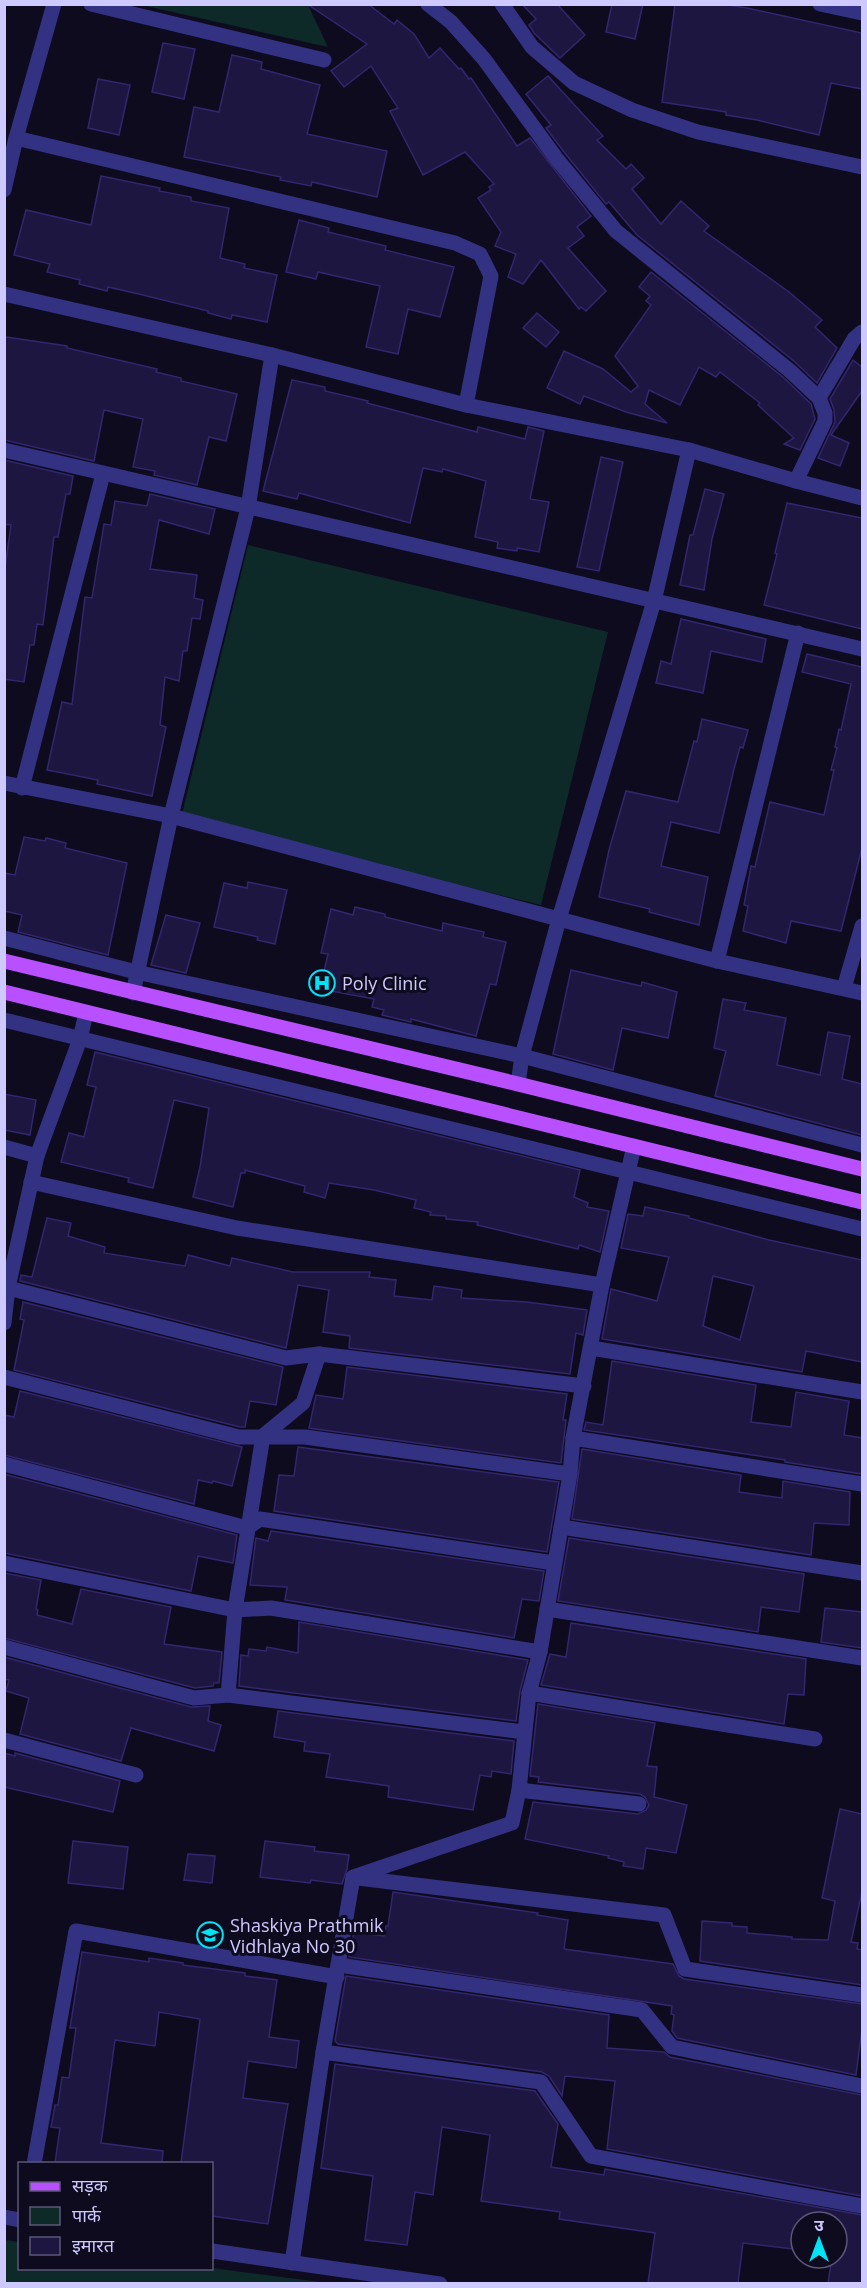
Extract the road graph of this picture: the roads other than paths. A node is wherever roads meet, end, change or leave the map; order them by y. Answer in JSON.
{"nodes":[{"id":1,"x":54,"y":4,"type":"edge"},
{"id":2,"x":91,"y":4,"type":"edge"},
{"id":3,"x":428,"y":4,"type":"edge"},
{"id":4,"x":502,"y":4,"type":"edge"},
{"id":5,"x":820,"y":4,"type":"edge"},
{"id":6,"x":862,"y":14,"type":"edge"},
{"id":7,"x":324,"y":60,"type":"dead end"},
{"id":8,"x":16,"y":138,"type":"junction"},
{"id":9,"x":862,"y":167,"type":"edge"},
{"id":10,"x":4,"y":190,"type":"edge"},
{"id":11,"x":4,"y":294,"type":"edge"},
{"id":12,"x":862,"y":332,"type":"edge"},
{"id":13,"x":272,"y":355,"type":"junction"},
{"id":14,"x":819,"y":398,"type":"junction"},
{"id":15,"x":466,"y":405,"type":"junction"},
{"id":16,"x":4,"y":450,"type":"edge"},
{"id":17,"x":689,"y":450,"type":"junction"},
{"id":18,"x":103,"y":474,"type":"junction"},
{"id":19,"x":796,"y":481,"type":"junction"},
{"id":20,"x":862,"y":498,"type":"edge"},
{"id":21,"x":248,"y":507,"type":"junction"},
{"id":22,"x":654,"y":600,"type":"junction"},
{"id":23,"x":798,"y":633,"type":"junction"},
{"id":24,"x":862,"y":649,"type":"edge"},
{"id":25,"x":4,"y":783,"type":"edge"},
{"id":26,"x":22,"y":788,"type":"junction"},
{"id":27,"x":171,"y":816,"type":"junction"},
{"id":28,"x":558,"y":919,"type":"junction"},
{"id":29,"x":862,"y":926,"type":"edge"},
{"id":30,"x":4,"y":938,"type":"edge"},
{"id":31,"x":4,"y":961,"type":"edge"},
{"id":32,"x":717,"y":961,"type":"junction"},
{"id":33,"x":136,"y":972,"type":"junction"},
{"id":34,"x":844,"y":988,"type":"junction"},
{"id":35,"x":4,"y":992,"type":"edge"},
{"id":36,"x":133,"y":993,"type":"junction"},
{"id":37,"x":862,"y":993,"type":"edge"},
{"id":38,"x":86,"y":1013,"type":"junction"},
{"id":39,"x":4,"y":1020,"type":"edge"},
{"id":40,"x":80,"y":1039,"type":"junction"},
{"id":41,"x":522,"y":1056,"type":"junction"},
{"id":42,"x":518,"y":1084,"type":"junction"},
{"id":43,"x":862,"y":1145,"type":"edge"},
{"id":44,"x":633,"y":1146,"type":"junction"},
{"id":45,"x":4,"y":1148,"type":"edge"},
{"id":46,"x":37,"y":1156,"type":"junction"},
{"id":47,"x":862,"y":1169,"type":"edge"},
{"id":48,"x":627,"y":1172,"type":"junction"},
{"id":49,"x":31,"y":1182,"type":"junction"},
{"id":50,"x":862,"y":1202,"type":"edge"},
{"id":51,"x":862,"y":1229,"type":"edge"},
{"id":52,"x":602,"y":1285,"type":"junction"},
{"id":53,"x":8,"y":1288,"type":"junction"},
{"id":54,"x":4,"y":1323,"type":"edge"},
{"id":55,"x":591,"y":1348,"type":"junction"},
{"id":56,"x":319,"y":1354,"type":"junction"},
{"id":57,"x":4,"y":1377,"type":"edge"},
{"id":58,"x":584,"y":1386,"type":"junction"},
{"id":59,"x":862,"y":1392,"type":"edge"},
{"id":60,"x":263,"y":1436,"type":"junction"},
{"id":61,"x":573,"y":1438,"type":"junction"},
{"id":62,"x":4,"y":1464,"type":"edge"},
{"id":63,"x":570,"y":1474,"type":"junction"},
{"id":64,"x":862,"y":1484,"type":"edge"},
{"id":65,"x":561,"y":1527,"type":"junction"},
{"id":66,"x":247,"y":1528,"type":"junction"},
{"id":67,"x":4,"y":1563,"type":"edge"},
{"id":68,"x":554,"y":1563,"type":"junction"},
{"id":69,"x":862,"y":1573,"type":"edge"},
{"id":70,"x":546,"y":1609,"type":"junction"},
{"id":71,"x":235,"y":1610,"type":"junction"},
{"id":72,"x":4,"y":1647,"type":"edge"},
{"id":73,"x":540,"y":1652,"type":"junction"},
{"id":74,"x":862,"y":1658,"type":"edge"},
{"id":75,"x":529,"y":1693,"type":"junction"},
{"id":76,"x":228,"y":1695,"type":"junction"},
{"id":77,"x":524,"y":1732,"type":"junction"},
{"id":78,"x":815,"y":1739,"type":"dead end"},
{"id":79,"x":4,"y":1740,"type":"edge"},
{"id":80,"x":136,"y":1775,"type":"dead end"},
{"id":81,"x":519,"y":1790,"type":"junction"},
{"id":82,"x":639,"y":1804,"type":"dead end"},
{"id":83,"x":353,"y":1877,"type":"junction"},
{"id":84,"x":338,"y":1971,"type":"junction"},
{"id":85,"x":862,"y":1995,"type":"edge"},
{"id":86,"x":323,"y":2052,"type":"junction"},
{"id":87,"x":862,"y":2086,"type":"edge"},
{"id":88,"x":34,"y":2162,"type":"edge"},
{"id":89,"x":862,"y":2206,"type":"edge"},
{"id":90,"x":213,"y":2251,"type":"edge"},
{"id":91,"x":292,"y":2264,"type":"junction"},
{"id":92,"x":440,"y":2283,"type":"edge"}],
"edges":[{"from":1,"to":8,"type":"street"},
{"from":2,"to":7,"type":"street"},
{"from":3,"to":14,"type":"street"},
{"from":4,"to":9,"type":"street"},
{"from":5,"to":6,"type":"street"},
{"from":8,"to":10,"type":"street"},
{"from":8,"to":15,"type":"street"},
{"from":11,"to":13,"type":"street"},
{"from":12,"to":14,"type":"street"},
{"from":13,"to":15,"type":"street"},
{"from":13,"to":21,"type":"street"},
{"from":14,"to":19,"type":"street"},
{"from":15,"to":17,"type":"street"},
{"from":16,"to":18,"type":"street"},
{"from":17,"to":19,"type":"street"},
{"from":17,"to":22,"type":"street"},
{"from":18,"to":21,"type":"street"},
{"from":18,"to":26,"type":"street"},
{"from":19,"to":20,"type":"street"},
{"from":21,"to":22,"type":"street"},
{"from":21,"to":27,"type":"street"},
{"from":22,"to":23,"type":"street"},
{"from":22,"to":28,"type":"street"},
{"from":23,"to":24,"type":"street"},
{"from":23,"to":32,"type":"street"},
{"from":25,"to":26,"type":"street"},
{"from":26,"to":27,"type":"street"},
{"from":27,"to":28,"type":"street"},
{"from":27,"to":33,"type":"street"},
{"from":28,"to":32,"type":"street"},
{"from":28,"to":41,"type":"street"},
{"from":29,"to":34,"type":"street"},
{"from":30,"to":33,"type":"street"},
{"from":31,"to":36,"type":"main road"},
{"from":32,"to":34,"type":"street"},
{"from":33,"to":36,"type":"street"},
{"from":33,"to":41,"type":"street"},
{"from":34,"to":37,"type":"street"},
{"from":35,"to":38,"type":"main road"},
{"from":36,"to":42,"type":"main road"},
{"from":38,"to":40,"type":"street"},
{"from":38,"to":44,"type":"main road"},
{"from":39,"to":40,"type":"street"},
{"from":40,"to":46,"type":"street"},
{"from":40,"to":48,"type":"street"},
{"from":41,"to":42,"type":"street"},
{"from":41,"to":43,"type":"street"},
{"from":42,"to":47,"type":"main road"},
{"from":44,"to":48,"type":"street"},
{"from":44,"to":50,"type":"main road"},
{"from":45,"to":46,"type":"street"},
{"from":46,"to":49,"type":"street"},
{"from":48,"to":51,"type":"street"},
{"from":48,"to":52,"type":"street"},
{"from":49,"to":52,"type":"street"},
{"from":49,"to":53,"type":"street"},
{"from":52,"to":55,"type":"street"},
{"from":53,"to":54,"type":"street"},
{"from":53,"to":56,"type":"street"},
{"from":55,"to":58,"type":"street"},
{"from":55,"to":59,"type":"street"},
{"from":56,"to":58,"type":"street"},
{"from":56,"to":60,"type":"street"},
{"from":57,"to":60,"type":"street"},
{"from":58,"to":61,"type":"street"},
{"from":60,"to":63,"type":"street"},
{"from":60,"to":66,"type":"street"},
{"from":61,"to":63,"type":"street"},
{"from":61,"to":64,"type":"street"},
{"from":62,"to":66,"type":"street"},
{"from":63,"to":65,"type":"street"},
{"from":65,"to":68,"type":"street"},
{"from":65,"to":69,"type":"street"},
{"from":66,"to":68,"type":"street"},
{"from":66,"to":71,"type":"street"},
{"from":67,"to":71,"type":"street"},
{"from":68,"to":70,"type":"street"},
{"from":70,"to":73,"type":"street"},
{"from":70,"to":74,"type":"street"},
{"from":71,"to":73,"type":"street"},
{"from":71,"to":76,"type":"street"},
{"from":72,"to":76,"type":"street"},
{"from":73,"to":75,"type":"street"},
{"from":75,"to":77,"type":"street"},
{"from":75,"to":78,"type":"street"},
{"from":76,"to":77,"type":"street"},
{"from":77,"to":81,"type":"street"},
{"from":79,"to":80,"type":"street"},
{"from":81,"to":82,"type":"street"},
{"from":81,"to":83,"type":"street"},
{"from":83,"to":84,"type":"street"},
{"from":83,"to":85,"type":"street"},
{"from":84,"to":86,"type":"street"},
{"from":84,"to":87,"type":"street"},
{"from":84,"to":88,"type":"street"},
{"from":86,"to":89,"type":"street"},
{"from":86,"to":91,"type":"street"},
{"from":90,"to":91,"type":"street"},
{"from":91,"to":92,"type":"street"}]}
